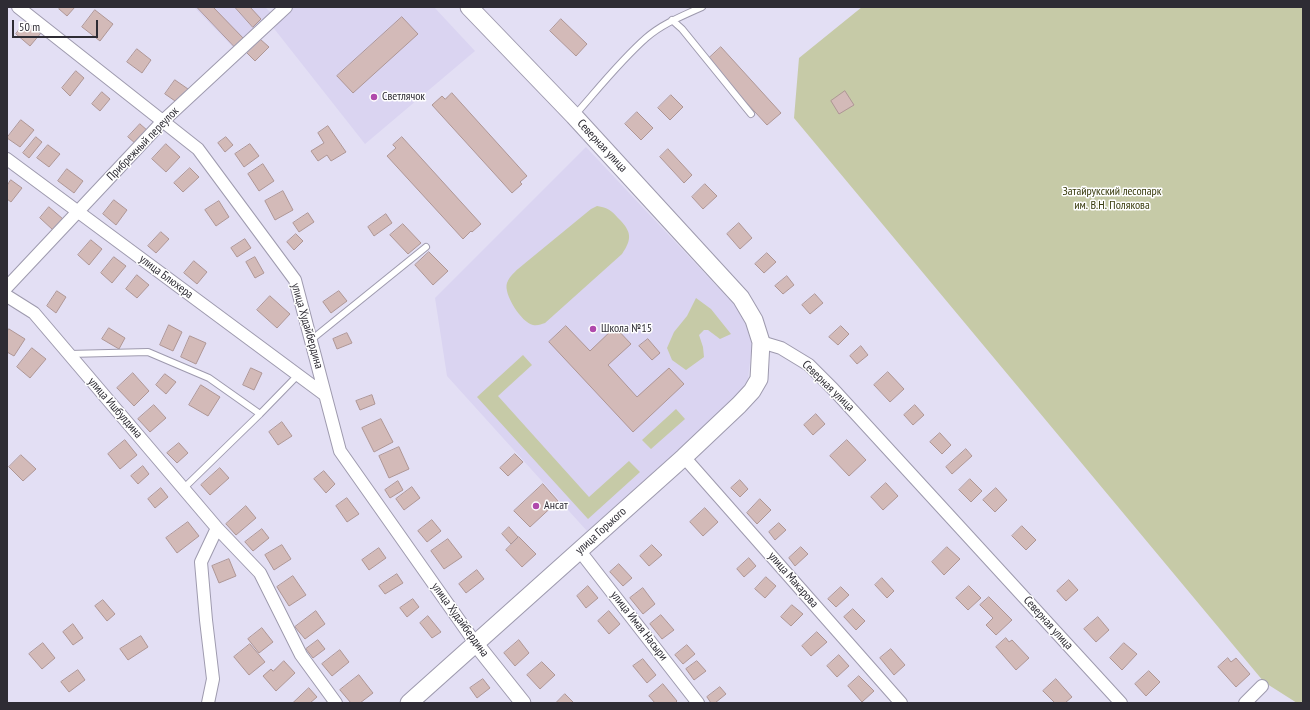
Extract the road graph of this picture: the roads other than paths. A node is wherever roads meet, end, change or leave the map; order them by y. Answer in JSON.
{"nodes":[{"id":1,"x":18,"y":7,"type":"edge"},
{"id":2,"x":286,"y":7,"type":"edge"},
{"id":3,"x":469,"y":7,"type":"edge"},
{"id":4,"x":702,"y":7,"type":"edge"},
{"id":5,"x":672,"y":20,"type":"junction"},
{"id":6,"x":751,"y":114,"type":"dead end"},
{"id":7,"x":574,"y":116,"type":"junction"},
{"id":8,"x":163,"y":121,"type":"junction"},
{"id":9,"x":7,"y":159,"type":"edge"},
{"id":10,"x":79,"y":212,"type":"junction"},
{"id":11,"x":426,"y":247,"type":"dead end"},
{"id":12,"x":7,"y":287,"type":"edge"},
{"id":13,"x":7,"y":296,"type":"edge"},
{"id":14,"x":311,"y":340,"type":"junction"},
{"id":15,"x":762,"y":342,"type":"junction"},
{"id":16,"x":69,"y":354,"type":"junction"},
{"id":17,"x":298,"y":375,"type":"junction"},
{"id":18,"x":325,"y":395,"type":"junction"},
{"id":19,"x":260,"y":414,"type":"junction"},
{"id":20,"x":684,"y":457,"type":"junction"},
{"id":21,"x":184,"y":488,"type":"junction"},
{"id":22,"x":217,"y":528,"type":"junction"},
{"id":23,"x":579,"y":550,"type":"junction"},
{"id":24,"x":476,"y":644,"type":"junction"},
{"id":25,"x":1262,"y":686,"type":"dead end"},
{"id":26,"x":208,"y":703,"type":"edge"},
{"id":27,"x":336,"y":703,"type":"edge"},
{"id":28,"x":409,"y":703,"type":"edge"},
{"id":29,"x":523,"y":703,"type":"edge"},
{"id":30,"x":698,"y":703,"type":"edge"},
{"id":31,"x":901,"y":703,"type":"edge"},
{"id":32,"x":1121,"y":703,"type":"edge"},
{"id":33,"x":1245,"y":703,"type":"edge"}],
"edges":[{"from":1,"to":8,"type":"street","name":"улица Худайбердина"},
{"from":2,"to":8,"type":"street","name":"Прибрежный переулок"},
{"from":3,"to":7,"type":"main road","name":"Северная улица"},
{"from":4,"to":5,"type":"lane"},
{"from":5,"to":6,"type":"lane"},
{"from":5,"to":7,"type":"lane"},
{"from":7,"to":15,"type":"main road","name":"Северная улица"},
{"from":8,"to":10,"type":"street","name":"Прибрежный переулок"},
{"from":8,"to":14,"type":"street","name":"улица Худайбердина"},
{"from":9,"to":10,"type":"street","name":"улица Блюхера"},
{"from":10,"to":12,"type":"street","name":"Прибрежный переулок"},
{"from":10,"to":17,"type":"street","name":"улица Блюхера"},
{"from":11,"to":14,"type":"lane"},
{"from":13,"to":16,"type":"street","name":"улица Ишбулдина"},
{"from":14,"to":18,"type":"street","name":"улица Худайбердина"},
{"from":15,"to":20,"type":"main road","name":"улица Горького"},
{"from":15,"to":32,"type":"street","name":"Северная улица"},
{"from":16,"to":19,"type":"lane"},
{"from":16,"to":21,"type":"street","name":"улица Ишбулдина"},
{"from":17,"to":18,"type":"street","name":"улица Блюхера"},
{"from":17,"to":19,"type":"lane"},
{"from":18,"to":24,"type":"street","name":"улица Худайбердина"},
{"from":19,"to":21,"type":"lane"},
{"from":20,"to":23,"type":"main road","name":"улица Горького"},
{"from":20,"to":31,"type":"street","name":"улица Макарова"},
{"from":21,"to":22,"type":"street","name":"улица Ишбулдина"},
{"from":22,"to":26,"type":"street"},
{"from":22,"to":27,"type":"street","name":"улица Ишбулдина"},
{"from":23,"to":24,"type":"main road","name":"улица Горького"},
{"from":23,"to":30,"type":"street","name":"улица Имая Насыри"},
{"from":24,"to":28,"type":"main road","name":"улица Горького"},
{"from":24,"to":29,"type":"street","name":"улица Худайбердина"},
{"from":25,"to":33,"type":"street"}]}
